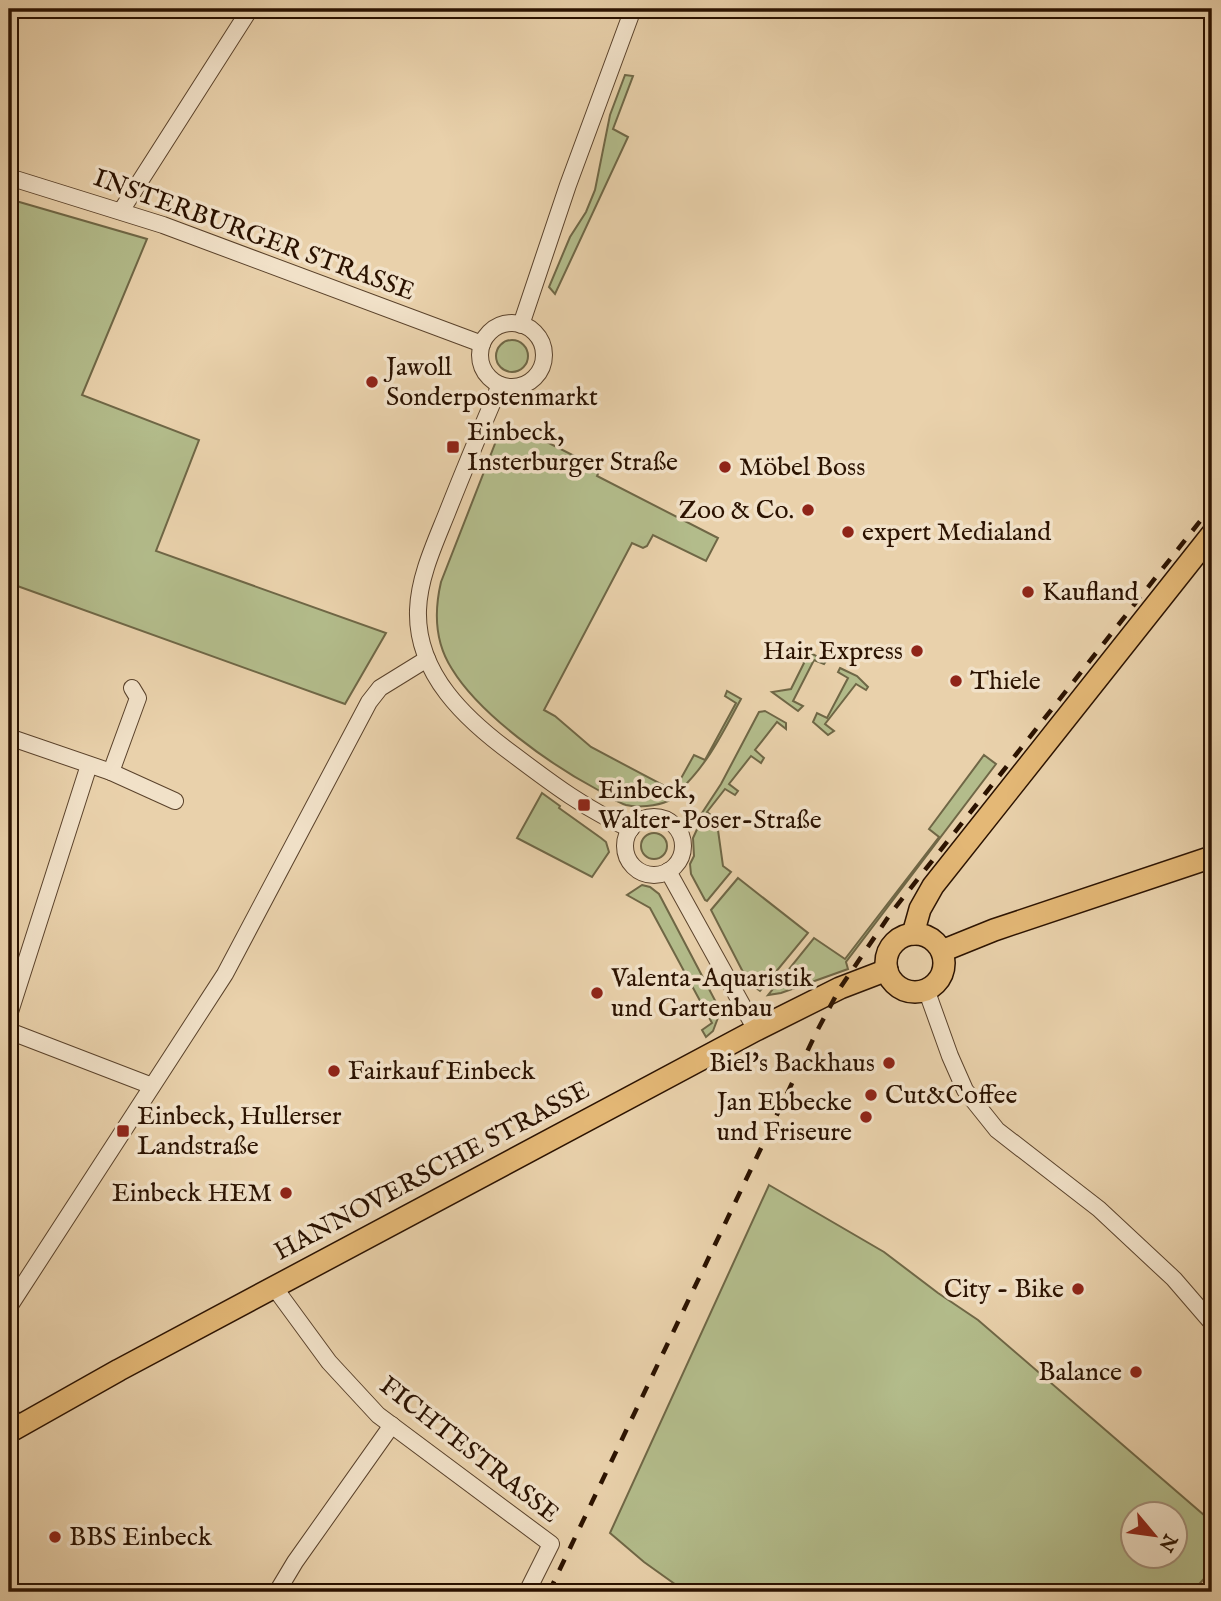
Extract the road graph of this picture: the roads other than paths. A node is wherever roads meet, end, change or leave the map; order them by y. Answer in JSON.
{"nodes":[{"id":1,"x":250,"y":9,"type":"edge"},
{"id":2,"x":633,"y":9,"type":"edge"},
{"id":3,"x":9,"y":177,"type":"edge"},
{"id":4,"x":121,"y":211,"type":"junction"},
{"id":5,"x":520,"y":325,"type":"junction"},
{"id":6,"x":482,"y":344,"type":"junction"},
{"id":7,"x":500,"y":385,"type":"junction"},
{"id":8,"x":1212,"y":534,"type":"edge"},
{"id":9,"x":427,"y":659,"type":"junction"},
{"id":10,"x":132,"y":688,"type":"dead end"},
{"id":11,"x":9,"y":737,"type":"edge"},
{"id":12,"x":89,"y":765,"type":"junction"},
{"id":13,"x":111,"y":772,"type":"junction"},
{"id":14,"x":175,"y":802,"type":"dead end"},
{"id":15,"x":631,"y":829,"type":"junction"},
{"id":16,"x":1212,"y":857,"type":"edge"},
{"id":17,"x":668,"y":871,"type":"junction"},
{"id":18,"x":913,"y":934,"type":"junction"},
{"id":19,"x":942,"y":951,"type":"junction"},
{"id":20,"x":887,"y":970,"type":"junction"},
{"id":21,"x":926,"y":989,"type":"junction"},
{"id":22,"x":9,"y":1015,"type":"edge"},
{"id":23,"x":756,"y":1030,"type":"junction"},
{"id":24,"x":9,"y":1031,"type":"edge"},
{"id":25,"x":152,"y":1086,"type":"junction"},
{"id":26,"x":274,"y":1287,"type":"junction"},
{"id":27,"x":9,"y":1307,"type":"edge"},
{"id":28,"x":1212,"y":1322,"type":"edge"},
{"id":29,"x":12,"y":1423,"type":"edge"},
{"id":30,"x":392,"y":1425,"type":"junction"},
{"id":31,"x":277,"y":1592,"type":"edge"},
{"id":32,"x":527,"y":1592,"type":"edge"}],
"edges":[{"from":1,"to":4,"type":"street"},
{"from":2,"to":5,"type":"street"},
{"from":3,"to":4,"type":"street","name":"INSTERBURGER STRASSE"},
{"from":4,"to":6,"type":"street","name":"INSTERBURGER STRASSE"},
{"from":5,"to":6,"type":"street"},
{"from":5,"to":7,"type":"street"},
{"from":6,"to":7,"type":"street"},
{"from":7,"to":9,"type":"street"},
{"from":8,"to":18,"type":"main road"},
{"from":9,"to":15,"type":"street"},
{"from":9,"to":25,"type":"street"},
{"from":10,"to":13,"type":"street"},
{"from":11,"to":12,"type":"street"},
{"from":12,"to":13,"type":"street"},
{"from":12,"to":22,"type":"street"},
{"from":13,"to":14,"type":"street"},
{"from":15,"to":17,"type":"street"},
{"from":15,"to":17,"type":"street"},
{"from":16,"to":19,"type":"main road"},
{"from":17,"to":23,"type":"street"},
{"from":18,"to":19,"type":"main road"},
{"from":18,"to":20,"type":"main road"},
{"from":19,"to":21,"type":"main road"},
{"from":20,"to":21,"type":"main road"},
{"from":20,"to":23,"type":"main road","name":"HANNOVERSCHE STRASSE"},
{"from":21,"to":28,"type":"street"},
{"from":23,"to":26,"type":"main road","name":"HANNOVERSCHE STRASSE"},
{"from":24,"to":25,"type":"street"},
{"from":25,"to":27,"type":"street"},
{"from":26,"to":29,"type":"main road","name":"HANNOVERSCHE STRASSE"},
{"from":26,"to":30,"type":"street","name":"FICHTESTRASSE"},
{"from":30,"to":31,"type":"street"},
{"from":30,"to":32,"type":"street","name":"FICHTESTRASSE"}]}
